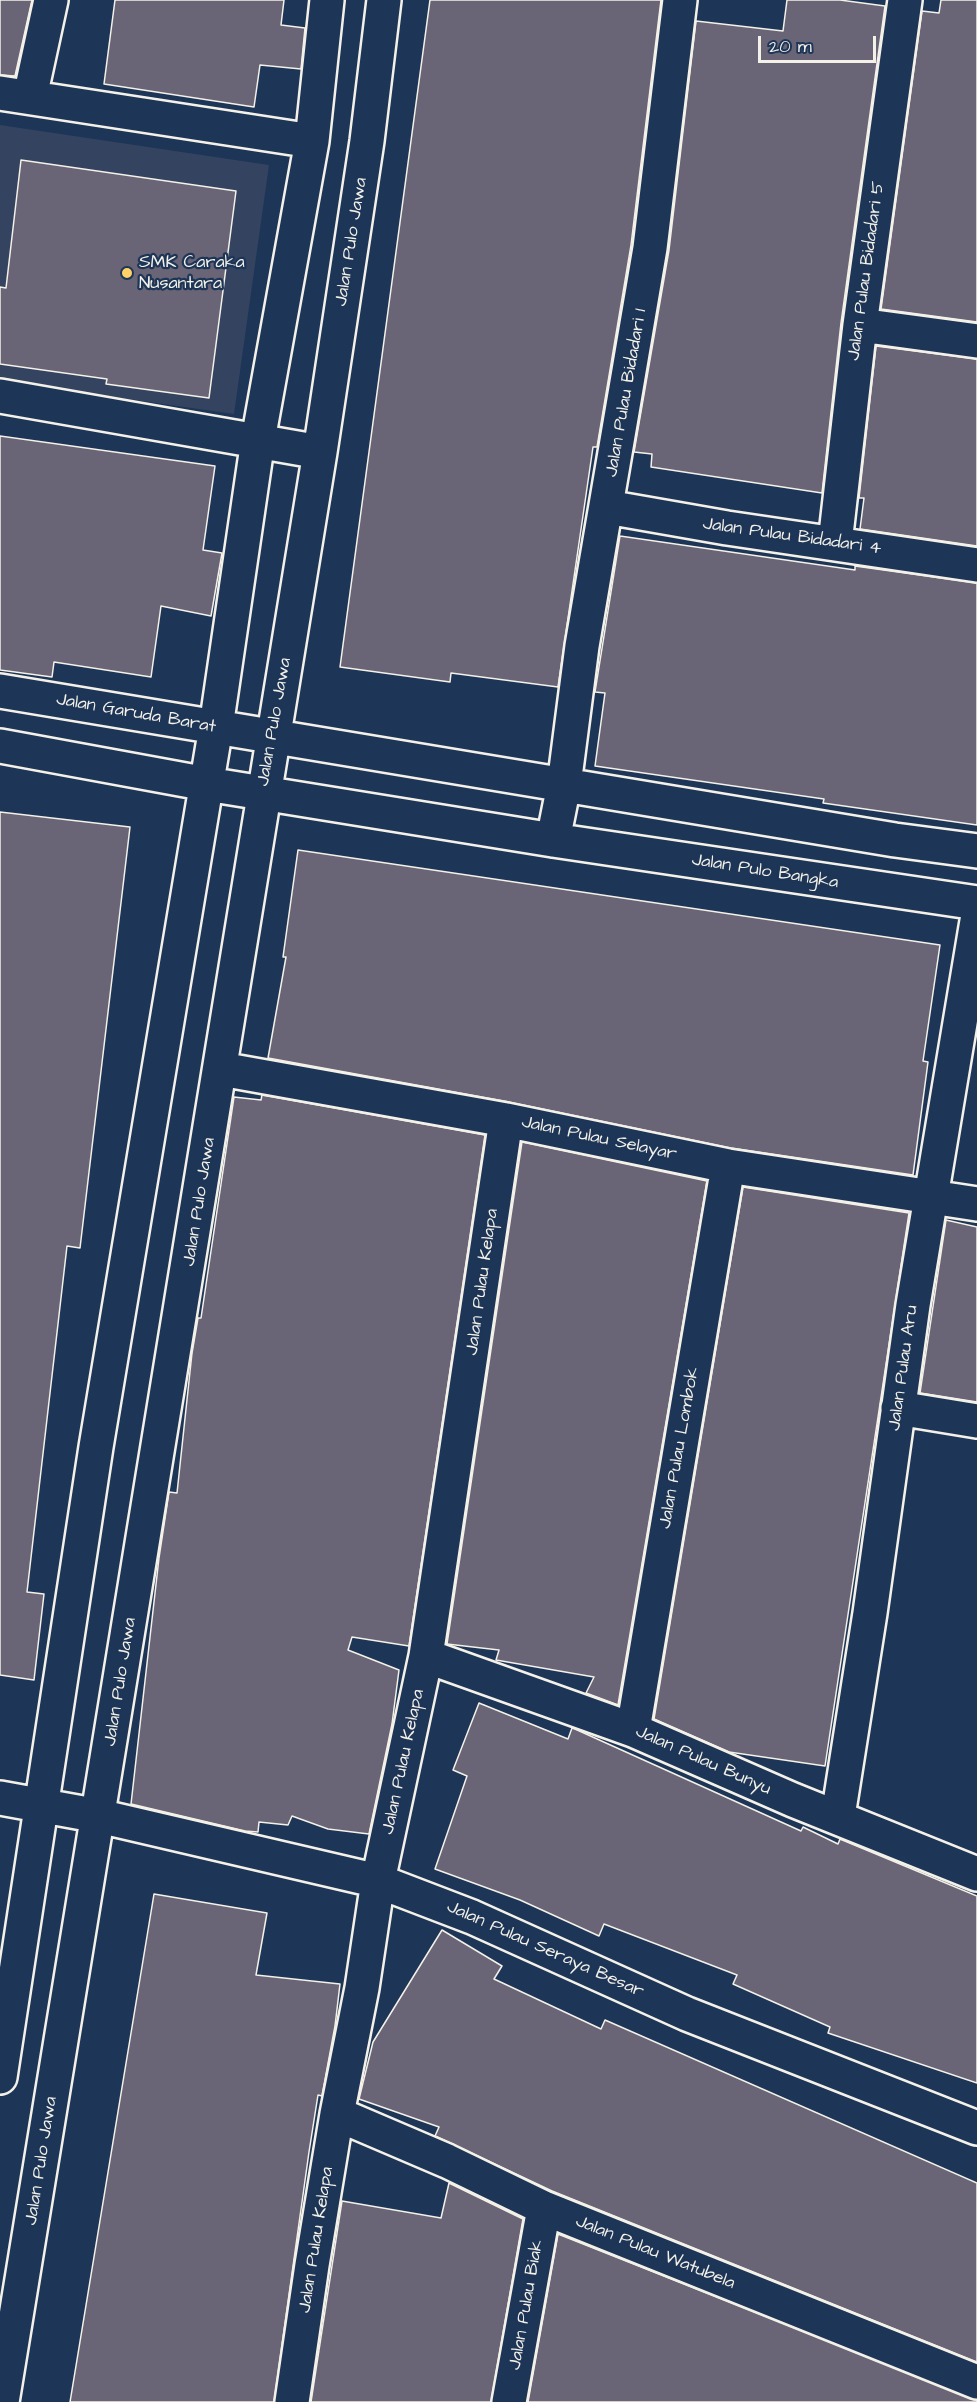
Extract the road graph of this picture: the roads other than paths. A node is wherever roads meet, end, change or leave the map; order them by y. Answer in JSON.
{"nodes":[{"id":1,"x":51,"y":0,"type":"edge"},
{"id":2,"x":327,"y":0,"type":"edge"},
{"id":3,"x":384,"y":0,"type":"edge"},
{"id":4,"x":905,"y":0,"type":"edge"},
{"id":5,"x":686,"y":1,"type":"edge"},
{"id":6,"x":15,"y":95,"type":"edge"},
{"id":7,"x":312,"y":141,"type":"junction"},
{"id":8,"x":860,"y":325,"type":"junction"},
{"id":9,"x":977,"y":341,"type":"edge"},
{"id":10,"x":0,"y":396,"type":"edge"},
{"id":11,"x":258,"y":440,"type":"junction"},
{"id":12,"x":320,"y":452,"type":"junction"},
{"id":13,"x":607,"y":507,"type":"junction"},
{"id":14,"x":836,"y":543,"type":"junction"},
{"id":15,"x":977,"y":565,"type":"edge"},
{"id":16,"x":0,"y":691,"type":"edge"},
{"id":17,"x":216,"y":727,"type":"junction"},
{"id":18,"x":273,"y":736,"type":"junction"},
{"id":19,"x":0,"y":746,"type":"edge"},
{"id":20,"x":207,"y":784,"type":"junction"},
{"id":21,"x":564,"y":785,"type":"junction"},
{"id":22,"x":263,"y":793,"type":"junction"},
{"id":23,"x":553,"y":840,"type":"junction"},
{"id":24,"x":977,"y":851,"type":"edge"},
{"id":25,"x":977,"y":903,"type":"edge"},
{"id":26,"x":977,"y":921,"type":"edge"},
{"id":27,"x":221,"y":1069,"type":"junction"},
{"id":28,"x":506,"y":1120,"type":"junction"},
{"id":29,"x":728,"y":1166,"type":"junction"},
{"id":30,"x":931,"y":1196,"type":"junction"},
{"id":31,"x":977,"y":1204,"type":"edge"},
{"id":32,"x":898,"y":1408,"type":"junction"},
{"id":33,"x":977,"y":1421,"type":"edge"},
{"id":34,"x":426,"y":1656,"type":"junction"},
{"id":35,"x":633,"y":1730,"type":"junction"},
{"id":36,"x":0,"y":1798,"type":"edge"},
{"id":37,"x":40,"y":1805,"type":"junction"},
{"id":38,"x":99,"y":1816,"type":"junction"},
{"id":39,"x":838,"y":1816,"type":"junction"},
{"id":40,"x":977,"y":1874,"type":"edge"},
{"id":41,"x":378,"y":1881,"type":"junction"},
{"id":42,"x":0,"y":2078,"type":"edge"},
{"id":43,"x":337,"y":2114,"type":"junction"},
{"id":44,"x":977,"y":2128,"type":"edge"},
{"id":45,"x":544,"y":2208,"type":"junction"},
{"id":46,"x":977,"y":2382,"type":"edge"},
{"id":47,"x":2,"y":2402,"type":"edge"},
{"id":48,"x":292,"y":2402,"type":"edge"},
{"id":49,"x":510,"y":2402,"type":"edge"}],
"edges":[{"from":1,"to":6,"type":"street"},
{"from":2,"to":7,"type":"street"},
{"from":3,"to":12,"type":"street","name":"Jalan Pulo Jawa"},
{"from":4,"to":8,"type":"street","name":"Jalan Pulau Bidadari 5"},
{"from":5,"to":13,"type":"street","name":"Jalan Pulau Bidadari 1"},
{"from":6,"to":7,"type":"street"},
{"from":7,"to":11,"type":"street"},
{"from":8,"to":9,"type":"street"},
{"from":8,"to":14,"type":"street","name":"Jalan Pulau Bidadari 5"},
{"from":10,"to":11,"type":"street"},
{"from":11,"to":12,"type":"street"},
{"from":11,"to":17,"type":"street"},
{"from":12,"to":18,"type":"street","name":"Jalan Pulo Jawa"},
{"from":13,"to":14,"type":"street","name":"Jalan Pulau Bidadari 4"},
{"from":13,"to":21,"type":"street","name":"Jalan Pulau Bidadari 1"},
{"from":14,"to":15,"type":"street","name":"Jalan Pulau Bidadari 4"},
{"from":16,"to":17,"type":"street","name":"Jalan Garuda Barat"},
{"from":17,"to":18,"type":"street","name":"Jalan Garuda Barat"},
{"from":17,"to":20,"type":"street"},
{"from":18,"to":21,"type":"street"},
{"from":18,"to":22,"type":"street","name":"Jalan Pulo Jawa"},
{"from":19,"to":20,"type":"street"},
{"from":20,"to":22,"type":"street"},
{"from":20,"to":37,"type":"street"},
{"from":21,"to":23,"type":"street"},
{"from":21,"to":24,"type":"street"},
{"from":22,"to":23,"type":"street","name":"Jalan Pulo Bangka"},
{"from":22,"to":27,"type":"street","name":"Jalan Pulo Jawa"},
{"from":23,"to":25,"type":"street","name":"Jalan Pulo Bangka"},
{"from":26,"to":30,"type":"street","name":"Jalan Pulau Aru"},
{"from":27,"to":28,"type":"street","name":"Jalan Pulau Selayar"},
{"from":27,"to":38,"type":"street","name":"Jalan Pulo Jawa"},
{"from":28,"to":29,"type":"street","name":"Jalan Pulau Selayar"},
{"from":28,"to":34,"type":"street","name":"Jalan Pulau Kelapa"},
{"from":29,"to":30,"type":"street","name":"Jalan Pulau Selayar"},
{"from":29,"to":35,"type":"street","name":"Jalan Pulau Lombok"},
{"from":30,"to":31,"type":"street","name":"Jalan Pulau Selayar"},
{"from":30,"to":32,"type":"street","name":"Jalan Pulau Aru"},
{"from":32,"to":33,"type":"street"},
{"from":32,"to":39,"type":"street","name":"Jalan Pulau Aru"},
{"from":34,"to":35,"type":"street","name":"Jalan Pulau Bunyu"},
{"from":34,"to":41,"type":"street","name":"Jalan Pulau Kelapa"},
{"from":35,"to":39,"type":"street","name":"Jalan Pulau Bunyu"},
{"from":36,"to":37,"type":"street","name":"Jalan Pulau Seraya Besar"},
{"from":37,"to":38,"type":"street","name":"Jalan Pulau Seraya Besar"},
{"from":37,"to":42,"type":"street"},
{"from":38,"to":41,"type":"street","name":"Jalan Pulau Seraya Besar"},
{"from":38,"to":47,"type":"street","name":"Jalan Pulo Jawa"},
{"from":39,"to":40,"type":"street","name":"Jalan Pulau Bunyu"},
{"from":41,"to":43,"type":"street","name":"Jalan Pulau Kelapa"},
{"from":41,"to":44,"type":"street","name":"Jalan Pulau Seraya Besar"},
{"from":43,"to":45,"type":"street","name":"Jalan Pulau Watubela"},
{"from":43,"to":48,"type":"street","name":"Jalan Pulau Kelapa"},
{"from":45,"to":46,"type":"street","name":"Jalan Pulau Watubela"},
{"from":45,"to":49,"type":"street","name":"Jalan Pulau Biak"}]}
